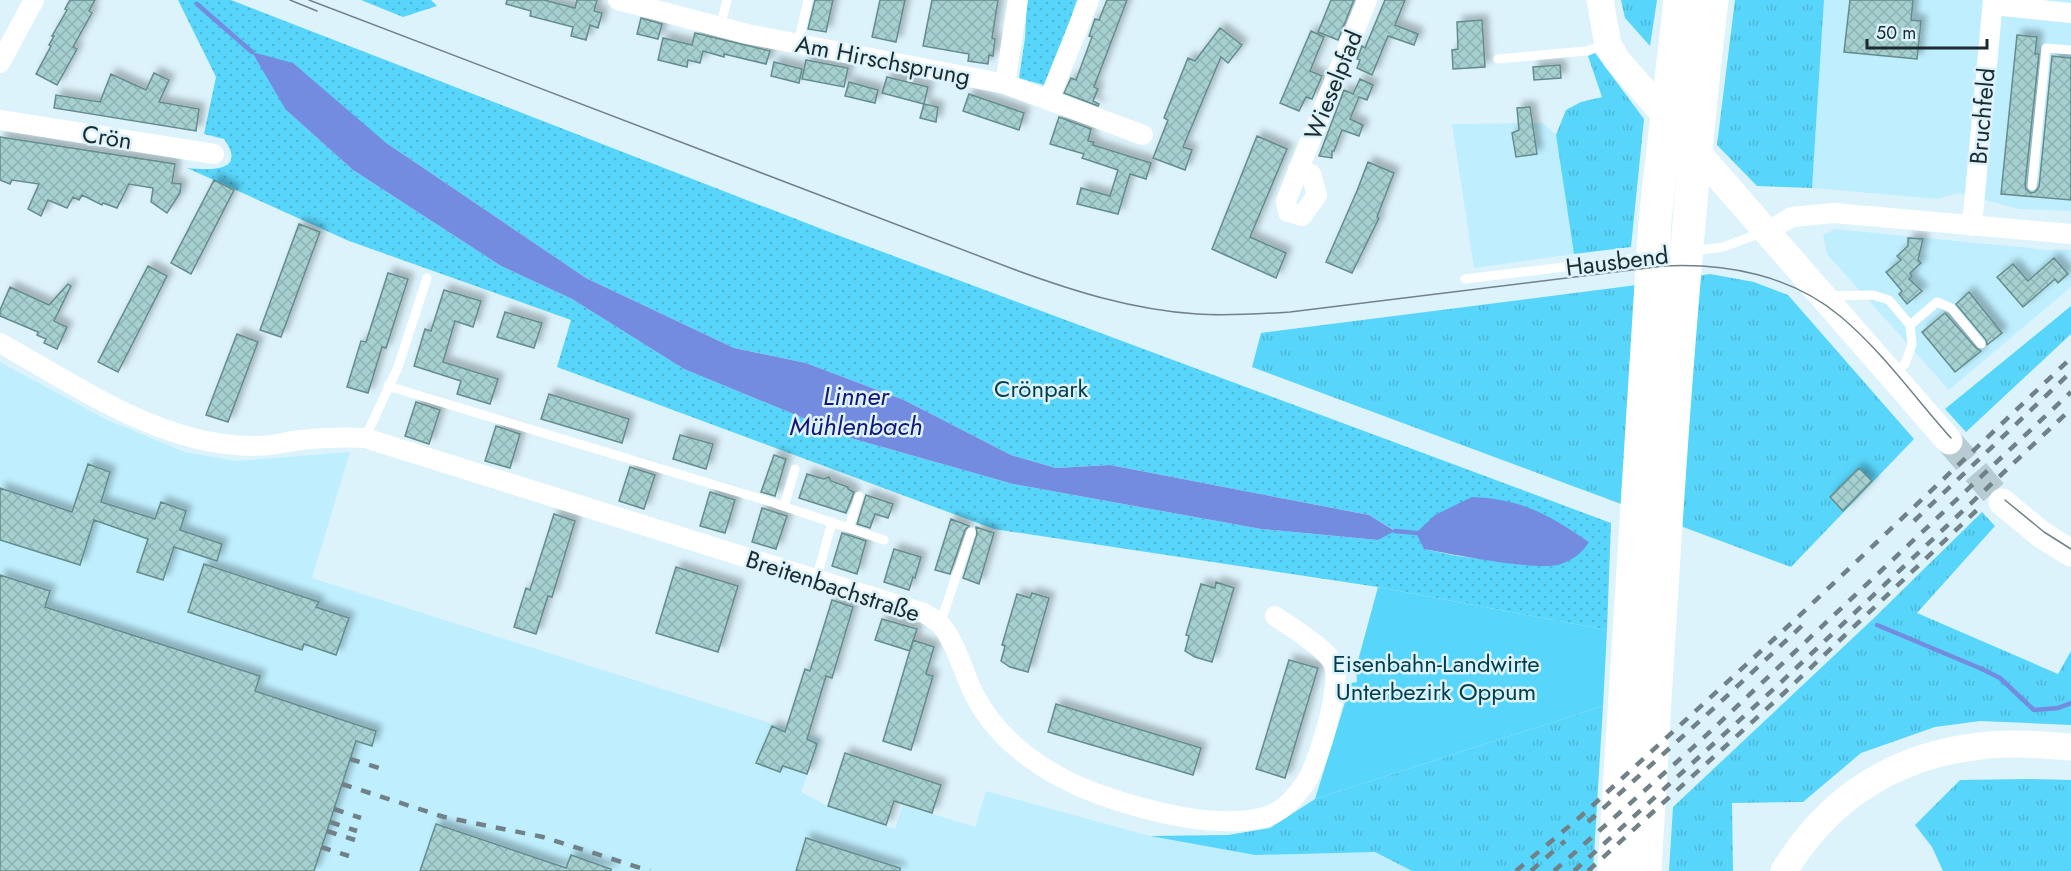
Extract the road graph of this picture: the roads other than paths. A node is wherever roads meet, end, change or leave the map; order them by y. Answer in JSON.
{"nodes":[{"id":1,"x":34,"y":0,"type":"edge"},
{"id":2,"x":618,"y":0,"type":"edge"},
{"id":3,"x":727,"y":0,"type":"edge"},
{"id":4,"x":808,"y":0,"type":"edge"},
{"id":5,"x":1018,"y":0,"type":"edge"},
{"id":6,"x":1089,"y":0,"type":"edge"},
{"id":7,"x":1367,"y":0,"type":"edge"},
{"id":8,"x":1600,"y":0,"type":"edge"},
{"id":9,"x":1680,"y":0,"type":"edge"},
{"id":10,"x":1712,"y":0,"type":"edge"},
{"id":11,"x":1993,"y":3,"type":"edge"},
{"id":12,"x":2071,"y":13,"type":"edge"},
{"id":13,"x":720,"y":27,"type":"junction"},
{"id":14,"x":798,"y":44,"type":"junction"},
{"id":15,"x":1608,"y":45,"type":"junction"},
{"id":16,"x":2071,"y":50,"type":"edge"},
{"id":17,"x":1498,"y":59,"type":"dead end"},
{"id":18,"x":0,"y":63,"type":"edge"},
{"id":19,"x":1005,"y":84,"type":"junction"},
{"id":20,"x":1049,"y":99,"type":"junction"},
{"id":21,"x":0,"y":120,"type":"edge"},
{"id":22,"x":1143,"y":135,"type":"dead end"},
{"id":23,"x":214,"y":154,"type":"dead end"},
{"id":24,"x":1298,"y":169,"type":"dead end"},
{"id":25,"x":2032,"y":186,"type":"dead end"},
{"id":26,"x":1972,"y":226,"type":"junction"},
{"id":27,"x":1766,"y":232,"type":"junction"},
{"id":28,"x":2071,"y":234,"type":"edge"},
{"id":29,"x":1677,"y":253,"type":"dead end"},
{"id":30,"x":1666,"y":255,"type":"dead end"},
{"id":31,"x":1537,"y":259,"type":"dead end"},
{"id":32,"x":1538,"y":270,"type":"junction"},
{"id":33,"x":427,"y":278,"type":"dead end"},
{"id":34,"x":1465,"y":279,"type":"dead end"},
{"id":35,"x":1823,"y":296,"type":"junction"},
{"id":36,"x":1910,"y":325,"type":"junction"},
{"id":37,"x":0,"y":343,"type":"edge"},
{"id":38,"x":1981,"y":344,"type":"dead end"},
{"id":39,"x":1891,"y":375,"type":"junction"},
{"id":40,"x":388,"y":386,"type":"junction"},
{"id":41,"x":364,"y":438,"type":"junction"},
{"id":42,"x":1949,"y":441,"type":"tunnel mouth"},
{"id":43,"x":795,"y":469,"type":"dead end"},
{"id":44,"x":859,"y":496,"type":"dead end"},
{"id":45,"x":2002,"y":502,"type":"tunnel mouth"},
{"id":46,"x":784,"y":506,"type":"junction"},
{"id":47,"x":832,"y":522,"type":"junction"},
{"id":48,"x":849,"y":527,"type":"junction"},
{"id":49,"x":971,"y":532,"type":"dead end"},
{"id":50,"x":884,"y":540,"type":"dead end"},
{"id":51,"x":2071,"y":552,"type":"edge"},
{"id":52,"x":816,"y":580,"type":"junction"},
{"id":53,"x":1275,"y":616,"type":"dead end"},
{"id":54,"x":940,"y":624,"type":"junction"},
{"id":55,"x":2071,"y":747,"type":"edge"},
{"id":56,"x":1614,"y":871,"type":"edge"},
{"id":57,"x":1645,"y":871,"type":"edge"},
{"id":58,"x":1784,"y":871,"type":"edge"}],
"edges":[{"from":1,"to":18,"type":"street"},
{"from":2,"to":13,"type":"street","name":"Am Hirschsprung"},
{"from":3,"to":13,"type":"lane"},
{"from":4,"to":14,"type":"lane"},
{"from":5,"to":19,"type":"street"},
{"from":6,"to":20,"type":"street"},
{"from":7,"to":24,"type":"street","name":"Wieselpfad"},
{"from":8,"to":15,"type":"main road"},
{"from":9,"to":56,"type":"highway"},
{"from":10,"to":57,"type":"highway"},
{"from":11,"to":12,"type":"street","name":"Bruchfeld"},
{"from":11,"to":26,"type":"street","name":"Bruchfeld"},
{"from":13,"to":14,"type":"street","name":"Am Hirschsprung"},
{"from":14,"to":19,"type":"street","name":"Am Hirschsprung"},
{"from":15,"to":17,"type":"lane"},
{"from":15,"to":27,"type":"main road"},
{"from":16,"to":25,"type":"lane"},
{"from":19,"to":20,"type":"street","name":"Am Hirschsprung"},
{"from":20,"to":22,"type":"street","name":"Am Hirschsprung"},
{"from":21,"to":23,"type":"street","name":"Crön"},
{"from":26,"to":27,"type":"street"},
{"from":26,"to":28,"type":"street"},
{"from":27,"to":29,"type":"lane","name":"Hausbend"},
{"from":27,"to":35,"type":"main road"},
{"from":30,"to":32,"type":"lane","name":"Hausbend"},
{"from":31,"to":32,"type":"lane"},
{"from":32,"to":34,"type":"lane","name":"Hausbend"},
{"from":33,"to":40,"type":"lane"},
{"from":35,"to":36,"type":"lane"},
{"from":35,"to":39,"type":"main road"},
{"from":36,"to":38,"type":"lane"},
{"from":36,"to":39,"type":"lane"},
{"from":37,"to":41,"type":"street","name":"Breitenbachstraße"},
{"from":39,"to":42,"type":"main road"},
{"from":40,"to":41,"type":"lane"},
{"from":40,"to":46,"type":"lane"},
{"from":41,"to":52,"type":"street","name":"Breitenbachstraße"},
{"from":43,"to":46,"type":"lane"},
{"from":44,"to":48,"type":"lane"},
{"from":45,"to":51,"type":"main road"},
{"from":46,"to":47,"type":"lane"},
{"from":47,"to":48,"type":"lane"},
{"from":47,"to":52,"type":"lane"},
{"from":48,"to":50,"type":"lane"},
{"from":49,"to":54,"type":"lane"},
{"from":52,"to":54,"type":"street","name":"Breitenbachstraße"},
{"from":53,"to":54,"type":"street","name":"Breitenbachstraße"},
{"from":55,"to":58,"type":"main road"}]}
